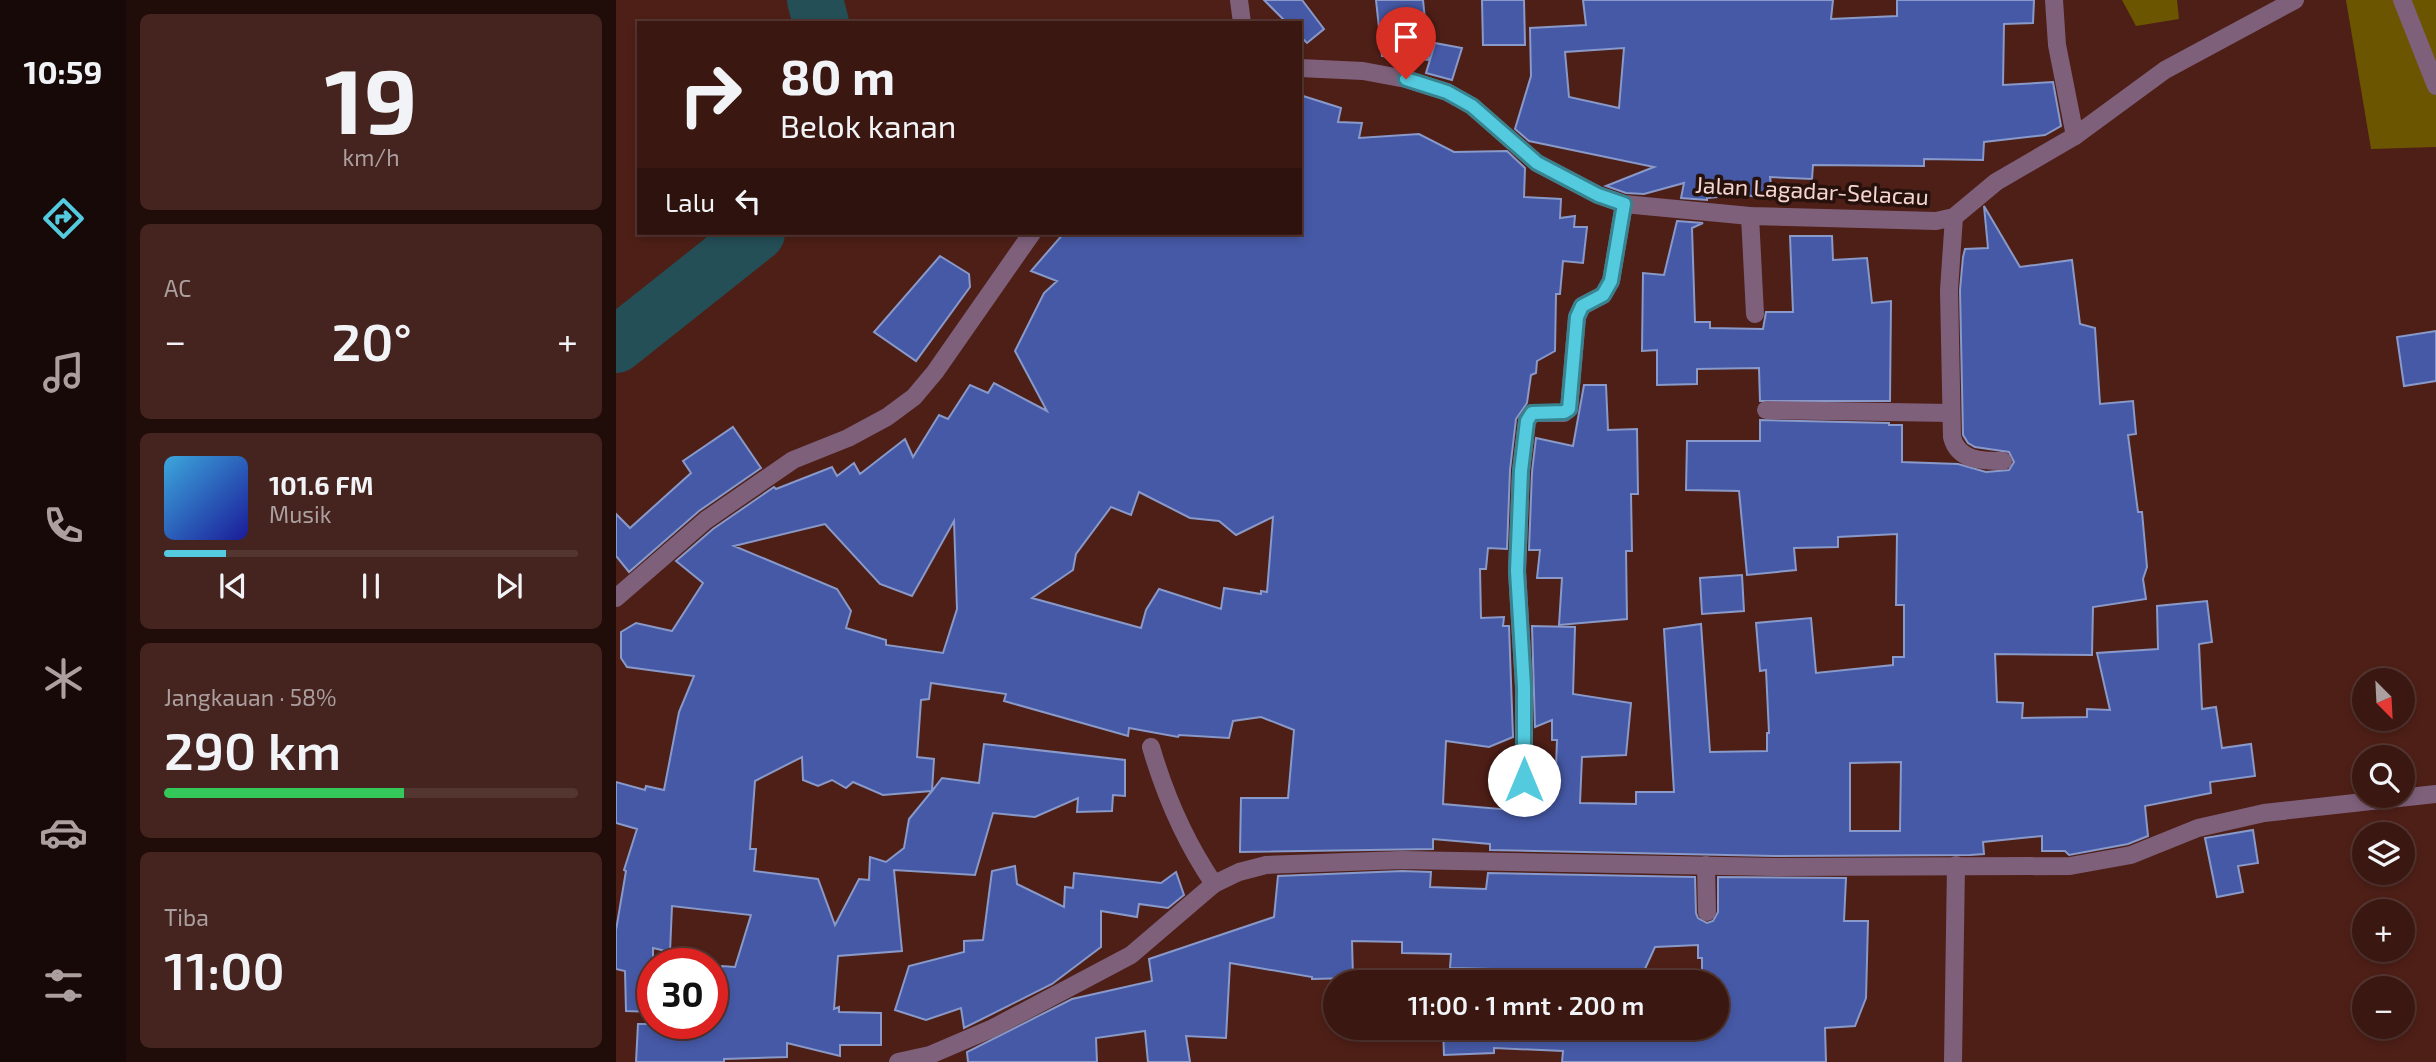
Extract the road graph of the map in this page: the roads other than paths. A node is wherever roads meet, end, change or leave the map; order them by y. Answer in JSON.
{"nodes":[{"id":1,"x":1240,"y":0,"type":"edge"},
{"id":2,"x":2054,"y":0,"type":"edge"},
{"id":3,"x":2295,"y":0,"type":"edge"},
{"id":4,"x":2402,"y":0,"type":"edge"},
{"id":5,"x":1242,"y":21,"type":"edge"},
{"id":6,"x":1302,"y":68,"type":"edge"},
{"id":7,"x":2436,"y":86,"type":"edge"},
{"id":8,"x":2075,"y":136,"type":"junction"},
{"id":9,"x":1624,"y":204,"type":"junction"},
{"id":10,"x":1750,"y":216,"type":"junction"},
{"id":11,"x":1954,"y":217,"type":"junction"},
{"id":12,"x":1031,"y":235,"type":"edge"},
{"id":13,"x":1755,"y":314,"type":"dead end"},
{"id":14,"x":1766,"y":410,"type":"dead end"},
{"id":15,"x":1951,"y":413,"type":"junction"},
{"id":16,"x":2003,"y":460,"type":"dead end"},
{"id":17,"x":616,"y":598,"type":"edge"},
{"id":18,"x":1151,"y":747,"type":"dead end"},
{"id":19,"x":1524,"y":780,"type":"dead end"},
{"id":20,"x":2436,"y":794,"type":"edge"},
{"id":21,"x":1706,"y":865,"type":"junction"},
{"id":22,"x":1956,"y":865,"type":"junction"},
{"id":23,"x":1214,"y":884,"type":"junction"},
{"id":24,"x":1707,"y":912,"type":"dead end"},
{"id":25,"x":898,"y":1062,"type":"edge"},
{"id":26,"x":1954,"y":1062,"type":"edge"}],
"edges":[{"from":1,"to":5,"type":"street"},
{"from":2,"to":8,"type":"street"},
{"from":3,"to":8,"type":"street","name":"Jalan Lagadar-Selacau"},
{"from":4,"to":7,"type":"street"},
{"from":6,"to":9,"type":"street","name":"Jalan Lagadar-Selacau"},
{"from":8,"to":11,"type":"street","name":"Jalan Lagadar-Selacau"},
{"from":9,"to":10,"type":"street","name":"Jalan Lagadar-Selacau"},
{"from":9,"to":19,"type":"street"},
{"from":10,"to":11,"type":"street","name":"Jalan Lagadar-Selacau"},
{"from":10,"to":13,"type":"street"},
{"from":11,"to":15,"type":"street"},
{"from":12,"to":17,"type":"street"},
{"from":14,"to":15,"type":"street"},
{"from":15,"to":16,"type":"street"},
{"from":18,"to":23,"type":"street"},
{"from":20,"to":22,"type":"street"},
{"from":21,"to":22,"type":"street"},
{"from":21,"to":23,"type":"street"},
{"from":21,"to":24,"type":"street"},
{"from":22,"to":26,"type":"street"},
{"from":23,"to":25,"type":"street"}]}
